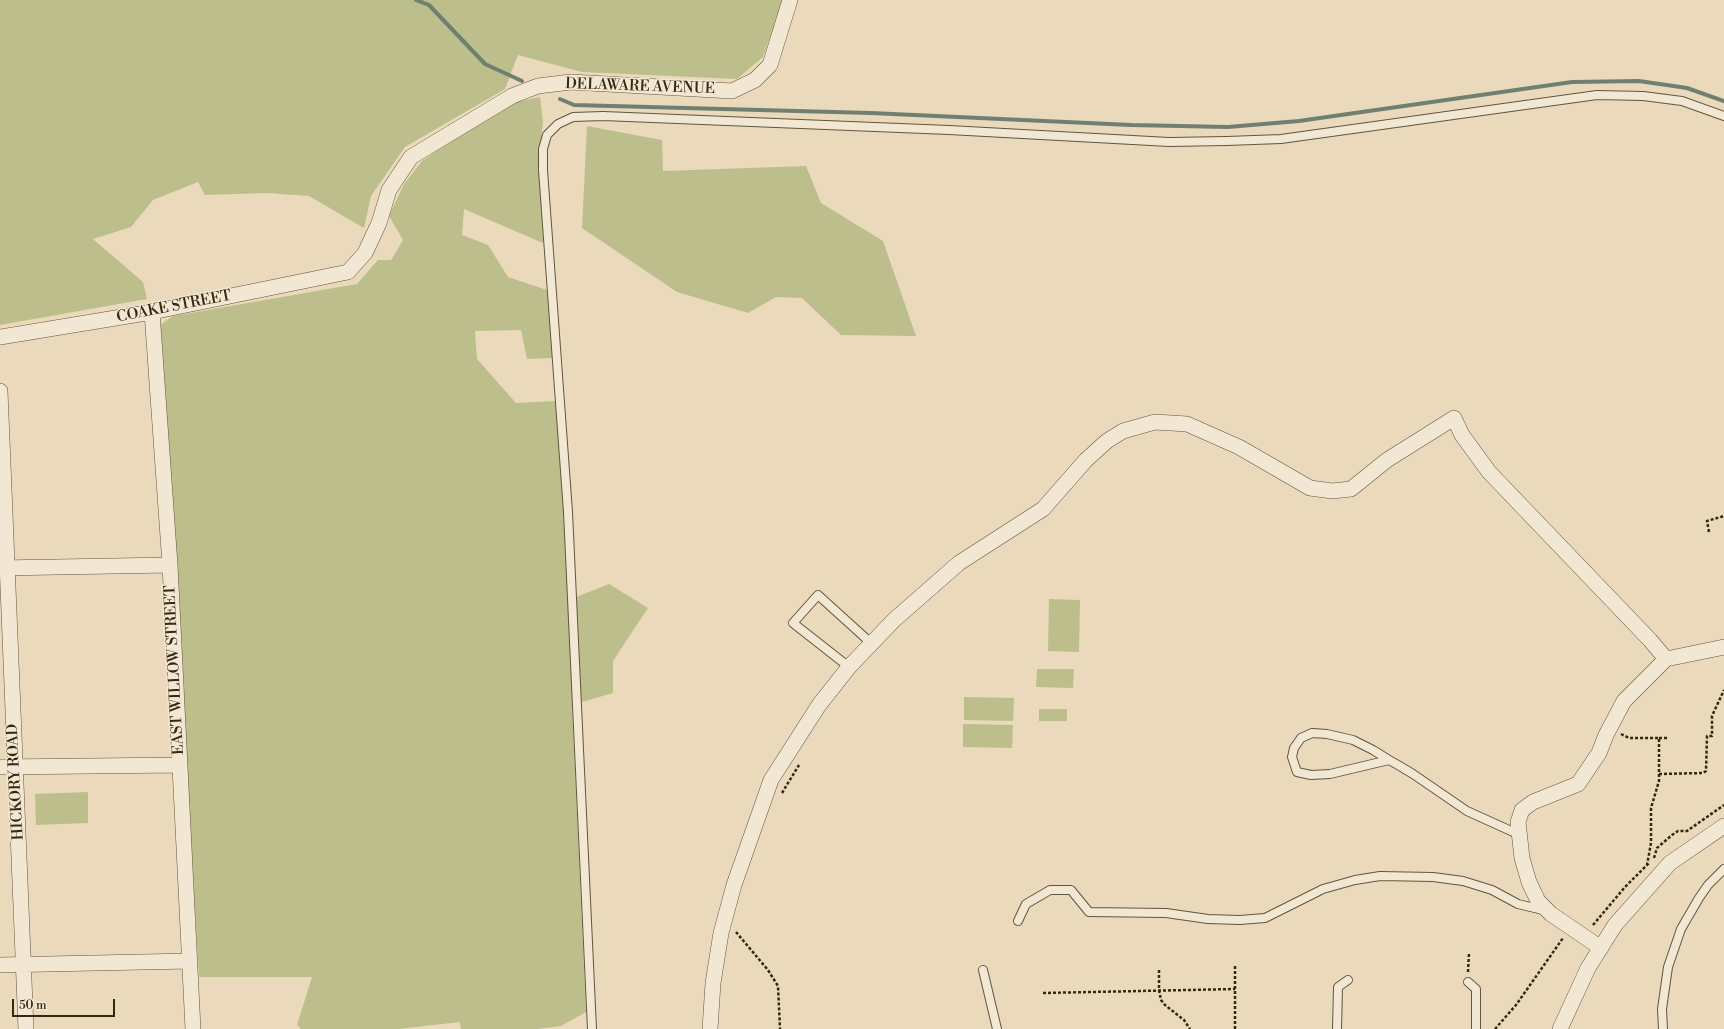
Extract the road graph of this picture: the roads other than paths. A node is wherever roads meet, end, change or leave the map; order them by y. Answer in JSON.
{"nodes":[{"id":1,"x":790,"y":0,"type":"edge"},
{"id":2,"x":1724,"y":116,"type":"edge"},
{"id":3,"x":348,"y":272,"type":"joint"},
{"id":4,"x":152,"y":312,"type":"junction"},
{"id":5,"x":0,"y":337,"type":"edge"},
{"id":6,"x":0,"y":391,"type":"edge"},
{"id":7,"x":170,"y":565,"type":"junction"},
{"id":8,"x":3,"y":568,"type":"edge"},
{"id":9,"x":871,"y":643,"type":"junction"},
{"id":10,"x":1724,"y":647,"type":"edge"},
{"id":11,"x":1666,"y":659,"type":"junction"},
{"id":12,"x":850,"y":667,"type":"junction"},
{"id":13,"x":1389,"y":760,"type":"junction"},
{"id":14,"x":180,"y":765,"type":"junction"},
{"id":15,"x":7,"y":766,"type":"edge"},
{"id":16,"x":1724,"y":826,"type":"edge"},
{"id":17,"x":1520,"y":835,"type":"junction"},
{"id":18,"x":1724,"y":869,"type":"edge"},
{"id":19,"x":1548,"y":911,"type":"junction"},
{"id":20,"x":1018,"y":921,"type":"dead end"},
{"id":21,"x":1600,"y":948,"type":"junction"},
{"id":22,"x":190,"y":961,"type":"junction"},
{"id":23,"x":24,"y":964,"type":"junction"},
{"id":24,"x":0,"y":965,"type":"edge"},
{"id":25,"x":983,"y":970,"type":"dead end"},
{"id":26,"x":1348,"y":980,"type":"dead end"},
{"id":27,"x":1468,"y":982,"type":"road end"},
{"id":28,"x":1560,"y":1028,"type":"edge"},
{"id":29,"x":26,"y":1029,"type":"edge"},
{"id":30,"x":193,"y":1029,"type":"edge"},
{"id":31,"x":592,"y":1029,"type":"edge"},
{"id":32,"x":710,"y":1029,"type":"edge"},
{"id":33,"x":997,"y":1029,"type":"edge"},
{"id":34,"x":1337,"y":1029,"type":"edge"},
{"id":35,"x":1476,"y":1029,"type":"edge"},
{"id":36,"x":1662,"y":1029,"type":"edge"}],
"edges":[{"from":1,"to":3,"type":"street","name":"DELAWARE AVENUE"},
{"from":2,"to":31,"type":"lane"},
{"from":3,"to":4,"type":"street","name":"COAKE STREET"},
{"from":4,"to":5,"type":"street","name":"COAKE STREET"},
{"from":4,"to":7,"type":"street","name":"EAST WILLOW STREET"},
{"from":6,"to":8,"type":"street","name":"HICKORY ROAD"},
{"from":7,"to":8,"type":"street"},
{"from":7,"to":14,"type":"street","name":"EAST WILLOW STREET"},
{"from":8,"to":15,"type":"street","name":"HICKORY ROAD"},
{"from":9,"to":11,"type":"street"},
{"from":9,"to":12,"type":"street"},
{"from":9,"to":12,"type":"lane"},
{"from":10,"to":11,"type":"street"},
{"from":11,"to":17,"type":"street"},
{"from":12,"to":32,"type":"street"},
{"from":13,"to":13,"type":"lane"},
{"from":13,"to":17,"type":"lane"},
{"from":14,"to":15,"type":"street"},
{"from":14,"to":22,"type":"street","name":"EAST WILLOW STREET"},
{"from":15,"to":23,"type":"street","name":"HICKORY ROAD"},
{"from":16,"to":21,"type":"street"},
{"from":17,"to":19,"type":"street"},
{"from":18,"to":36,"type":"lane"},
{"from":19,"to":20,"type":"lane"},
{"from":19,"to":21,"type":"street"},
{"from":21,"to":28,"type":"street"},
{"from":22,"to":23,"type":"street"},
{"from":22,"to":30,"type":"street","name":"EAST WILLOW STREET"},
{"from":23,"to":24,"type":"street"},
{"from":23,"to":29,"type":"street","name":"HICKORY ROAD"},
{"from":25,"to":33,"type":"lane"},
{"from":26,"to":34,"type":"lane"},
{"from":27,"to":35,"type":"lane"}]}
